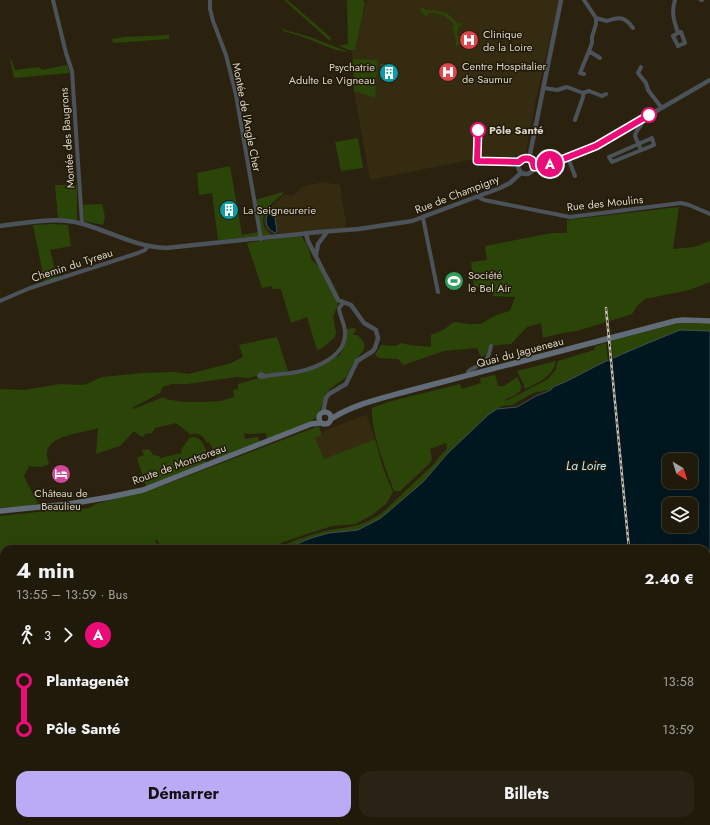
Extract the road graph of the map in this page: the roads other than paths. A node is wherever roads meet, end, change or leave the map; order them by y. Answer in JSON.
{"nodes":[{"id":1,"x":53,"y":0,"type":"edge"},
{"id":2,"x":210,"y":0,"type":"edge"},
{"id":3,"x":561,"y":0,"type":"edge"},
{"id":4,"x":584,"y":0,"type":"edge"},
{"id":5,"x":675,"y":0,"type":"edge"},
{"id":6,"x":599,"y":19,"type":"junction"},
{"id":7,"x":633,"y":28,"type":"dead end"},
{"id":8,"x":678,"y":33,"type":"dead end"},
{"id":9,"x":590,"y":51,"type":"junction"},
{"id":10,"x":600,"y":58,"type":"dead end"},
{"id":11,"x":641,"y":67,"type":"dead end"},
{"id":12,"x":584,"y":74,"type":"dead end"},
{"id":13,"x":710,"y":80,"type":"edge"},
{"id":14,"x":544,"y":88,"type":"junction"},
{"id":15,"x":583,"y":93,"type":"junction"},
{"id":16,"x":606,"y":94,"type":"dead end"},
{"id":17,"x":662,"y":107,"type":"junction"},
{"id":18,"x":574,"y":120,"type":"dead end"},
{"id":19,"x":641,"y":120,"type":"junction"},
{"id":20,"x":638,"y":144,"type":"junction"},
{"id":21,"x":641,"y":150,"type":"junction"},
{"id":22,"x":568,"y":158,"type":"junction"},
{"id":23,"x":529,"y":159,"type":"junction"},
{"id":24,"x":534,"y":167,"type":"junction"},
{"id":25,"x":521,"y":173,"type":"junction"},
{"id":26,"x":576,"y":176,"type":"dead end"},
{"id":27,"x":478,"y":197,"type":"junction"},
{"id":28,"x":710,"y":214,"type":"edge"},
{"id":29,"x":423,"y":218,"type":"junction"},
{"id":30,"x":82,"y":223,"type":"junction"},
{"id":31,"x":0,"y":226,"type":"edge"},
{"id":32,"x":327,"y":232,"type":"junction"},
{"id":33,"x":306,"y":234,"type":"junction"},
{"id":34,"x":261,"y":239,"type":"junction"},
{"id":35,"x":148,"y":246,"type":"junction"},
{"id":36,"x":316,"y":256,"type":"junction"},
{"id":37,"x":438,"y":292,"type":"dead end"},
{"id":38,"x":0,"y":301,"type":"edge"},
{"id":39,"x":343,"y":303,"type":"junction"},
{"id":40,"x":710,"y":321,"type":"edge"},
{"id":41,"x":491,"y":346,"type":"dead end"},
{"id":42,"x":264,"y":375,"type":"dead end"},
{"id":43,"x":470,"y":376,"type":"junction"},
{"id":44,"x":328,"y":414,"type":"junction"},
{"id":45,"x":319,"y":421,"type":"junction"},
{"id":46,"x":0,"y":511,"type":"edge"}],
"edges":[{"from":1,"to":30,"type":"street","name":"Montée des Baugrons"},
{"from":2,"to":34,"type":"street","name":"Montée de l'Angle Cher"},
{"from":3,"to":14,"type":"street"},
{"from":4,"to":6,"type":"street"},
{"from":5,"to":8,"type":"street"},
{"from":6,"to":7,"type":"street"},
{"from":6,"to":9,"type":"street"},
{"from":9,"to":10,"type":"street"},
{"from":9,"to":12,"type":"street"},
{"from":11,"to":17,"type":"street"},
{"from":13,"to":17,"type":"street"},
{"from":14,"to":15,"type":"street"},
{"from":14,"to":23,"type":"street"},
{"from":15,"to":16,"type":"street"},
{"from":15,"to":18,"type":"street"},
{"from":17,"to":19,"type":"street"},
{"from":19,"to":20,"type":"street"},
{"from":19,"to":22,"type":"street"},
{"from":20,"to":21,"type":"street"},
{"from":20,"to":21,"type":"street"},
{"from":20,"to":21,"type":"street"},
{"from":22,"to":24,"type":"street"},
{"from":22,"to":26,"type":"street"},
{"from":23,"to":24,"type":"street"},
{"from":23,"to":25,"type":"street"},
{"from":24,"to":25,"type":"street"},
{"from":25,"to":27,"type":"street","name":"Rue de Champigny"},
{"from":27,"to":28,"type":"street","name":"Rue des Moulins"},
{"from":27,"to":29,"type":"street","name":"Rue de Champigny"},
{"from":29,"to":32,"type":"street","name":"Rue de Champigny"},
{"from":29,"to":37,"type":"street"},
{"from":30,"to":31,"type":"street"},
{"from":30,"to":35,"type":"street"},
{"from":32,"to":33,"type":"street","name":"Rue de Champigny"},
{"from":32,"to":36,"type":"street"},
{"from":33,"to":34,"type":"street"},
{"from":33,"to":36,"type":"street"},
{"from":34,"to":35,"type":"street"},
{"from":35,"to":38,"type":"street","name":"Chemin du Tyreau"},
{"from":36,"to":39,"type":"street"},
{"from":39,"to":42,"type":"street"},
{"from":39,"to":44,"type":"street"},
{"from":40,"to":43,"type":"main road","name":"Quai du Jagueneau"},
{"from":41,"to":43,"type":"street"},
{"from":43,"to":44,"type":"main road","name":"Quai du Jagueneau"},
{"from":44,"to":45,"type":"main road"},
{"from":44,"to":45,"type":"main road"},
{"from":45,"to":46,"type":"main road","name":"Route de Montsoreau"}]}
